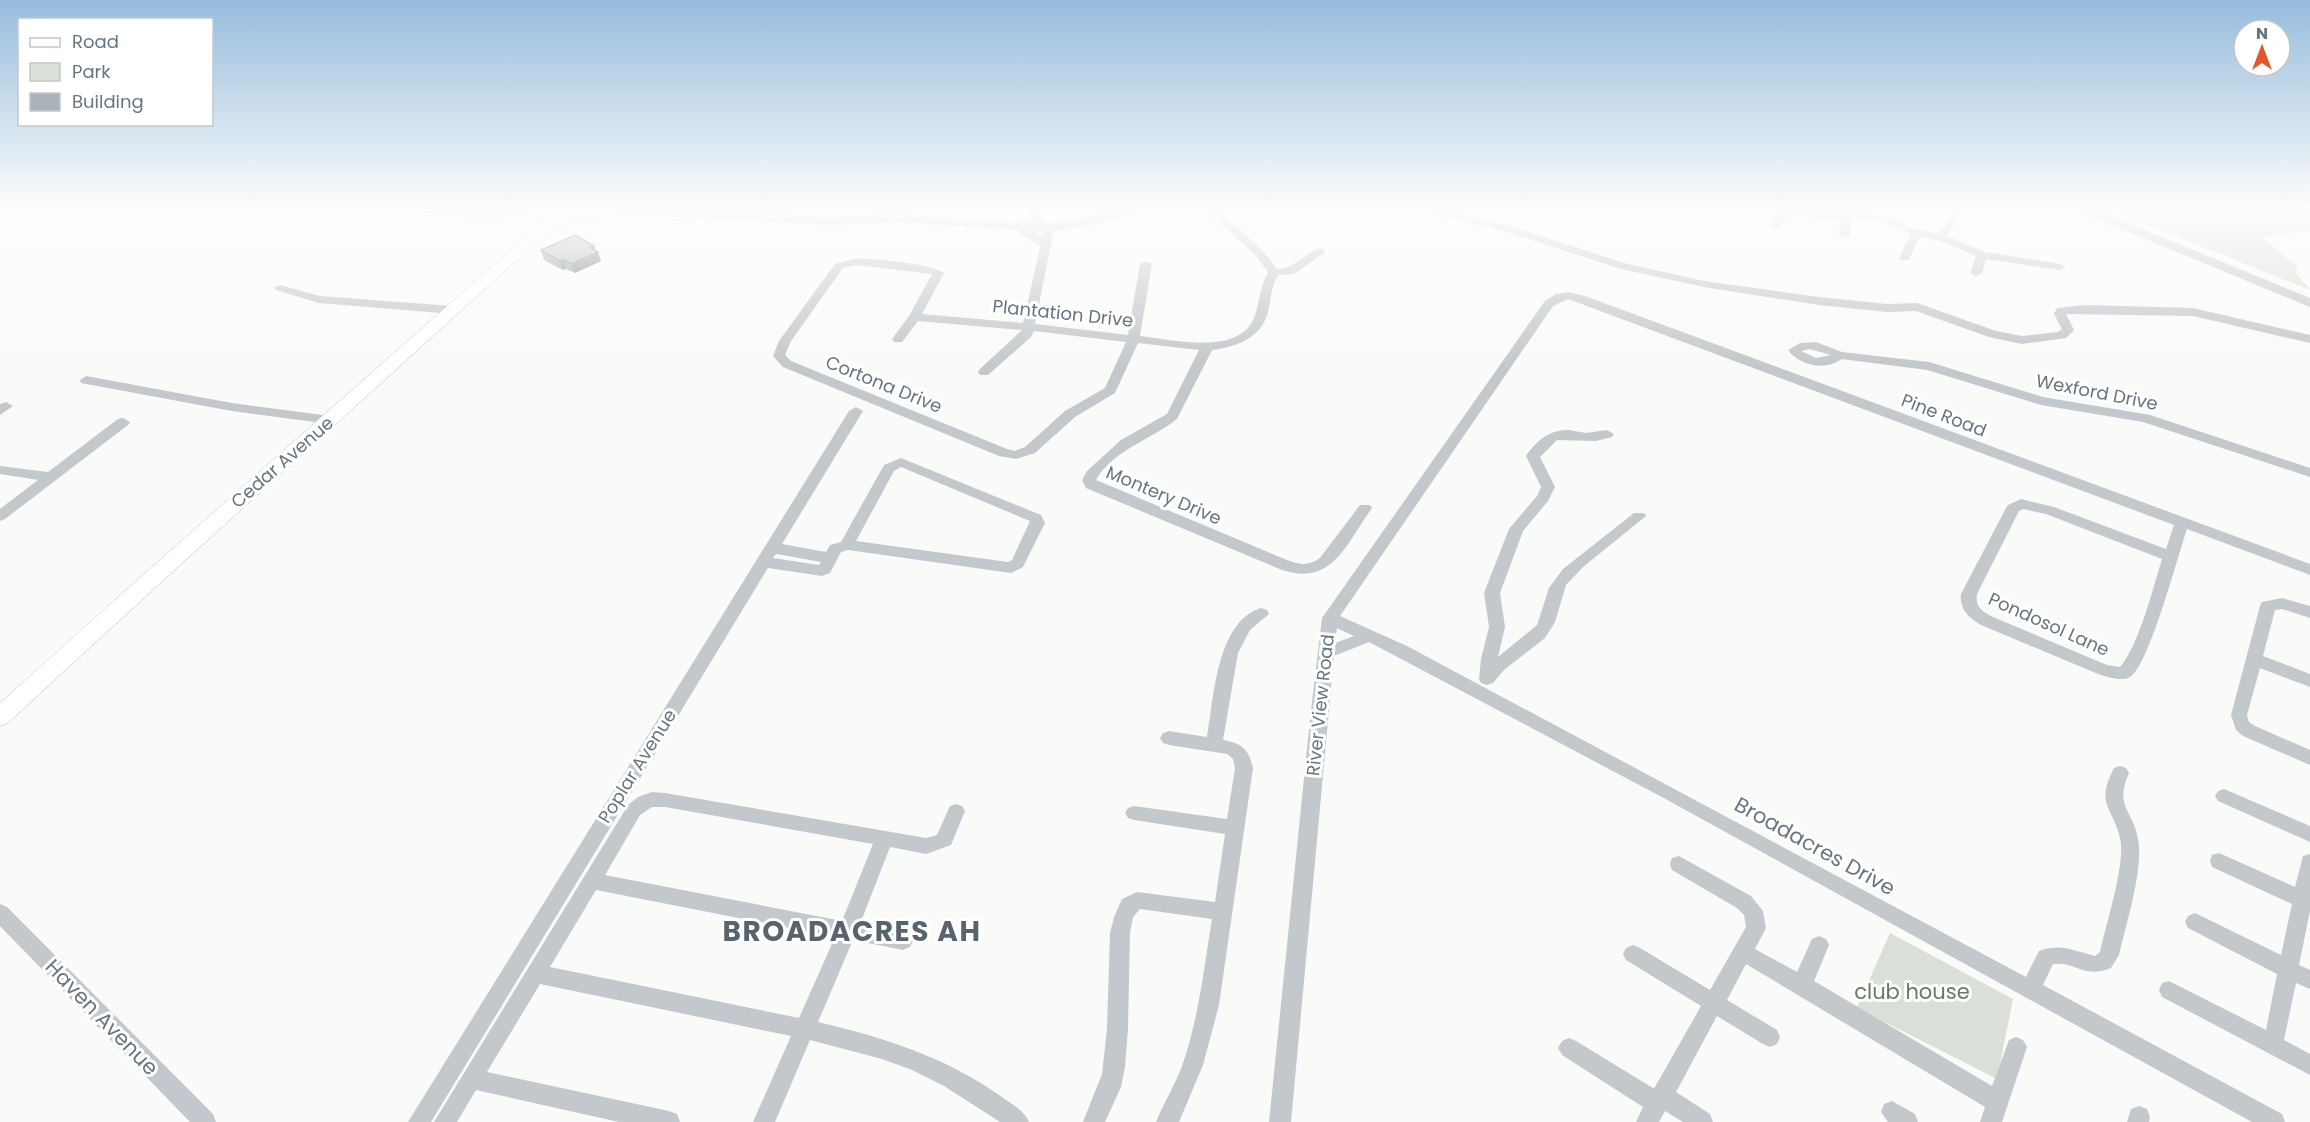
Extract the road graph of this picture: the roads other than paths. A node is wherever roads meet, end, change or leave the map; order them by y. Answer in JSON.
{"nodes":[{"id":1,"x":494,"y":261,"type":"edge"},
{"id":2,"x":505,"y":261,"type":"edge"},
{"id":3,"x":1041,"y":261,"type":"edge"},
{"id":4,"x":1266,"y":261,"type":"edge"},
{"id":5,"x":1306,"y":261,"type":"edge"},
{"id":6,"x":1610,"y":261,"type":"edge"},
{"id":7,"x":1980,"y":261,"type":"edge"},
{"id":8,"x":2023,"y":261,"type":"edge"},
{"id":9,"x":2209,"y":261,"type":"edge"},
{"id":10,"x":1146,"y":264,"type":"dead end"},
{"id":11,"x":2060,"y":267,"type":"dead end"},
{"id":12,"x":1275,"y":272,"type":"junction"},
{"id":13,"x":1976,"y":273,"type":"dead end"},
{"id":14,"x":2254,"y":280,"type":"junction"},
{"id":15,"x":280,"y":288,"type":"dead end"},
{"id":16,"x":1566,"y":295,"type":"joint"},
{"id":17,"x":2310,"y":298,"type":"edge"},
{"id":18,"x":2310,"y":303,"type":"edge"},
{"id":19,"x":446,"y":309,"type":"junction"},
{"id":20,"x":915,"y":317,"type":"junction"},
{"id":21,"x":1028,"y":327,"type":"junction"},
{"id":22,"x":1134,"y":338,"type":"junction"},
{"id":23,"x":898,"y":339,"type":"dead end"},
{"id":24,"x":2310,"y":339,"type":"edge"},
{"id":25,"x":1207,"y":347,"type":"junction"},
{"id":26,"x":1839,"y":355,"type":"dead end"},
{"id":27,"x":984,"y":372,"type":"dead end"},
{"id":28,"x":86,"y":380,"type":"dead end"},
{"id":29,"x":856,"y":411,"type":"dead end"},
{"id":30,"x":323,"y":419,"type":"junction"},
{"id":31,"x":123,"y":422,"type":"dead end"},
{"id":32,"x":1607,"y":434,"type":"dead end"},
{"id":33,"x":0,"y":470,"type":"edge"},
{"id":34,"x":2310,"y":473,"type":"edge"},
{"id":35,"x":50,"y":477,"type":"junction"},
{"id":36,"x":1365,"y":508,"type":"dead end"},
{"id":37,"x":0,"y":516,"type":"edge"},
{"id":38,"x":1638,"y":516,"type":"dead end"},
{"id":39,"x":2182,"y":522,"type":"junction"},
{"id":40,"x":847,"y":545,"type":"junction"},
{"id":41,"x":769,"y":555,"type":"junction"},
{"id":42,"x":2170,"y":556,"type":"junction"},
{"id":43,"x":2310,"y":570,"type":"edge"},
{"id":44,"x":108,"y":610,"type":"junction"},
{"id":45,"x":2310,"y":612,"type":"edge"},
{"id":46,"x":1261,"y":614,"type":"dead end"},
{"id":47,"x":1330,"y":618,"type":"junction"},
{"id":48,"x":1370,"y":636,"type":"junction"},
{"id":49,"x":1325,"y":653,"type":"junction"},
{"id":50,"x":2254,"y":659,"type":"junction"},
{"id":51,"x":2310,"y":681,"type":"edge"},
{"id":52,"x":1485,"y":685,"type":"junction"},
{"id":53,"x":0,"y":698,"type":"edge"},
{"id":54,"x":0,"y":717,"type":"edge"},
{"id":55,"x":1169,"y":738,"type":"dead end"},
{"id":56,"x":1214,"y":745,"type":"junction"},
{"id":57,"x":2310,"y":758,"type":"edge"},
{"id":58,"x":2120,"y":773,"type":"dead end"},
{"id":59,"x":2224,"y":796,"type":"dead end"},
{"id":60,"x":956,"y":811,"type":"dead end"},
{"id":61,"x":1134,"y":813,"type":"dead end"},
{"id":62,"x":1235,"y":828,"type":"junction"},
{"id":63,"x":2310,"y":834,"type":"edge"},
{"id":64,"x":884,"y":840,"type":"junction"},
{"id":65,"x":2219,"y":861,"type":"dead end"},
{"id":66,"x":2310,"y":862,"type":"edge"},
{"id":67,"x":1679,"y":864,"type":"dead end"},
{"id":68,"x":591,"y":881,"type":"junction"},
{"id":69,"x":2307,"y":901,"type":"edge"},
{"id":70,"x":1222,"y":912,"type":"junction"},
{"id":71,"x":0,"y":914,"type":"edge"},
{"id":72,"x":2195,"y":922,"type":"dead end"},
{"id":73,"x":848,"y":930,"type":"junction"},
{"id":74,"x":903,"y":941,"type":"dead end"},
{"id":75,"x":1819,"y":945,"type":"dead end"},
{"id":76,"x":1741,"y":951,"type":"junction"},
{"id":77,"x":1633,"y":954,"type":"dead end"},
{"id":78,"x":2289,"y":969,"type":"junction"},
{"id":79,"x":536,"y":974,"type":"junction"},
{"id":80,"x":2310,"y":980,"type":"edge"},
{"id":81,"x":1802,"y":985,"type":"junction"},
{"id":82,"x":2031,"y":988,"type":"junction"},
{"id":83,"x":2169,"y":990,"type":"dead end"},
{"id":84,"x":1714,"y":1002,"type":"junction"},
{"id":85,"x":805,"y":1028,"type":"junction"},
{"id":86,"x":1770,"y":1037,"type":"dead end"},
{"id":87,"x":2273,"y":1045,"type":"junction"},
{"id":88,"x":2016,"y":1047,"type":"dead end"},
{"id":89,"x":1569,"y":1048,"type":"dead end"},
{"id":90,"x":2310,"y":1065,"type":"edge"},
{"id":91,"x":472,"y":1079,"type":"junction"},
{"id":92,"x":1998,"y":1102,"type":"junction"},
{"id":93,"x":1655,"y":1107,"type":"edge"},
{"id":94,"x":205,"y":1122,"type":"edge"},
{"id":95,"x":418,"y":1122,"type":"edge"},
{"id":96,"x":445,"y":1122,"type":"edge"},
{"id":97,"x":669,"y":1122,"type":"edge"},
{"id":98,"x":764,"y":1122,"type":"edge"},
{"id":99,"x":1018,"y":1122,"type":"edge"},
{"id":100,"x":1094,"y":1122,"type":"edge"},
{"id":101,"x":1167,"y":1122,"type":"edge"},
{"id":102,"x":1280,"y":1122,"type":"edge"},
{"id":103,"x":1702,"y":1122,"type":"edge"},
{"id":104,"x":1991,"y":1122,"type":"edge"},
{"id":105,"x":2274,"y":1122,"type":"edge"}],
"edges":[{"from":1,"to":19,"type":"main road","name":"Cedar Avenue"},
{"from":2,"to":19,"type":"main road","name":"Cedar Avenue"},
{"from":3,"to":21,"type":"street"},
{"from":4,"to":12,"type":"street"},
{"from":5,"to":12,"type":"street"},
{"from":6,"to":24,"type":"street"},
{"from":7,"to":13,"type":"street"},
{"from":8,"to":11,"type":"street"},
{"from":9,"to":14,"type":"street"},
{"from":10,"to":22,"type":"street","name":"Cortona Drive"},
{"from":12,"to":25,"type":"street"},
{"from":14,"to":17,"type":"street"},
{"from":14,"to":18,"type":"street"},
{"from":15,"to":19,"type":"street"},
{"from":16,"to":39,"type":"street","name":"Pine Road"},
{"from":16,"to":47,"type":"street","name":"River View Road"},
{"from":19,"to":30,"type":"main road","name":"Cedar Avenue"},
{"from":20,"to":21,"type":"street","name":"Plantation Drive"},
{"from":20,"to":22,"type":"street","name":"Cortona Drive"},
{"from":20,"to":23,"type":"street","name":"Cortona Drive"},
{"from":21,"to":22,"type":"street","name":"Plantation Drive"},
{"from":21,"to":27,"type":"street"},
{"from":22,"to":25,"type":"street","name":"Plantation Drive"},
{"from":25,"to":36,"type":"street","name":"Montery Drive"},
{"from":26,"to":34,"type":"street","name":"Wexford Drive"},
{"from":28,"to":30,"type":"street"},
{"from":29,"to":41,"type":"street","name":"Poplar Avenue"},
{"from":30,"to":44,"type":"main road","name":"Cedar Avenue"},
{"from":31,"to":35,"type":"street"},
{"from":32,"to":52,"type":"street"},
{"from":33,"to":35,"type":"street"},
{"from":35,"to":37,"type":"street"},
{"from":38,"to":52,"type":"street"},
{"from":39,"to":42,"type":"street","name":"Pondosol Lane"},
{"from":39,"to":43,"type":"street","name":"Pine Road"},
{"from":40,"to":40,"type":"street"},
{"from":40,"to":41,"type":"street"},
{"from":41,"to":95,"type":"street","name":"Poplar Avenue"},
{"from":42,"to":42,"type":"street","name":"Pondosol Lane"},
{"from":44,"to":53,"type":"main road","name":"Cedar Avenue"},
{"from":44,"to":54,"type":"main road","name":"Cedar Avenue"},
{"from":45,"to":50,"type":"street"},
{"from":46,"to":56,"type":"street"},
{"from":47,"to":48,"type":"street","name":"Broadacres Drive"},
{"from":47,"to":49,"type":"street","name":"River View Road"},
{"from":48,"to":49,"type":"street"},
{"from":48,"to":52,"type":"street","name":"Broadacres Drive"},
{"from":49,"to":102,"type":"street","name":"River View Road"},
{"from":50,"to":51,"type":"street"},
{"from":50,"to":57,"type":"street"},
{"from":52,"to":82,"type":"street","name":"Broadacres Drive"},
{"from":55,"to":56,"type":"street"},
{"from":56,"to":62,"type":"street"},
{"from":58,"to":82,"type":"street"},
{"from":59,"to":63,"type":"street"},
{"from":60,"to":64,"type":"street"},
{"from":61,"to":62,"type":"street"},
{"from":62,"to":70,"type":"street"},
{"from":64,"to":68,"type":"street"},
{"from":64,"to":73,"type":"street"},
{"from":65,"to":69,"type":"street"},
{"from":66,"to":69,"type":"street"},
{"from":67,"to":76,"type":"street"},
{"from":68,"to":73,"type":"street"},
{"from":68,"to":79,"type":"street"},
{"from":69,"to":78,"type":"street"},
{"from":70,"to":100,"type":"street"},
{"from":70,"to":101,"type":"street"},
{"from":71,"to":94,"type":"street","name":"Haven Avenue"},
{"from":72,"to":78,"type":"street"},
{"from":73,"to":74,"type":"street"},
{"from":73,"to":85,"type":"street"},
{"from":75,"to":81,"type":"street"},
{"from":76,"to":81,"type":"street"},
{"from":76,"to":84,"type":"street"},
{"from":77,"to":84,"type":"street"},
{"from":78,"to":80,"type":"street"},
{"from":78,"to":87,"type":"street"},
{"from":79,"to":85,"type":"street"},
{"from":79,"to":91,"type":"street"},
{"from":81,"to":92,"type":"street"},
{"from":82,"to":105,"type":"street","name":"Broadacres Drive"},
{"from":83,"to":87,"type":"street"},
{"from":84,"to":86,"type":"street"},
{"from":84,"to":93,"type":"street"},
{"from":85,"to":98,"type":"street"},
{"from":85,"to":99,"type":"street"},
{"from":87,"to":90,"type":"street"},
{"from":88,"to":92,"type":"street"},
{"from":89,"to":93,"type":"street"},
{"from":91,"to":96,"type":"street"},
{"from":91,"to":97,"type":"street"},
{"from":92,"to":104,"type":"street"},
{"from":93,"to":103,"type":"street"}]}
